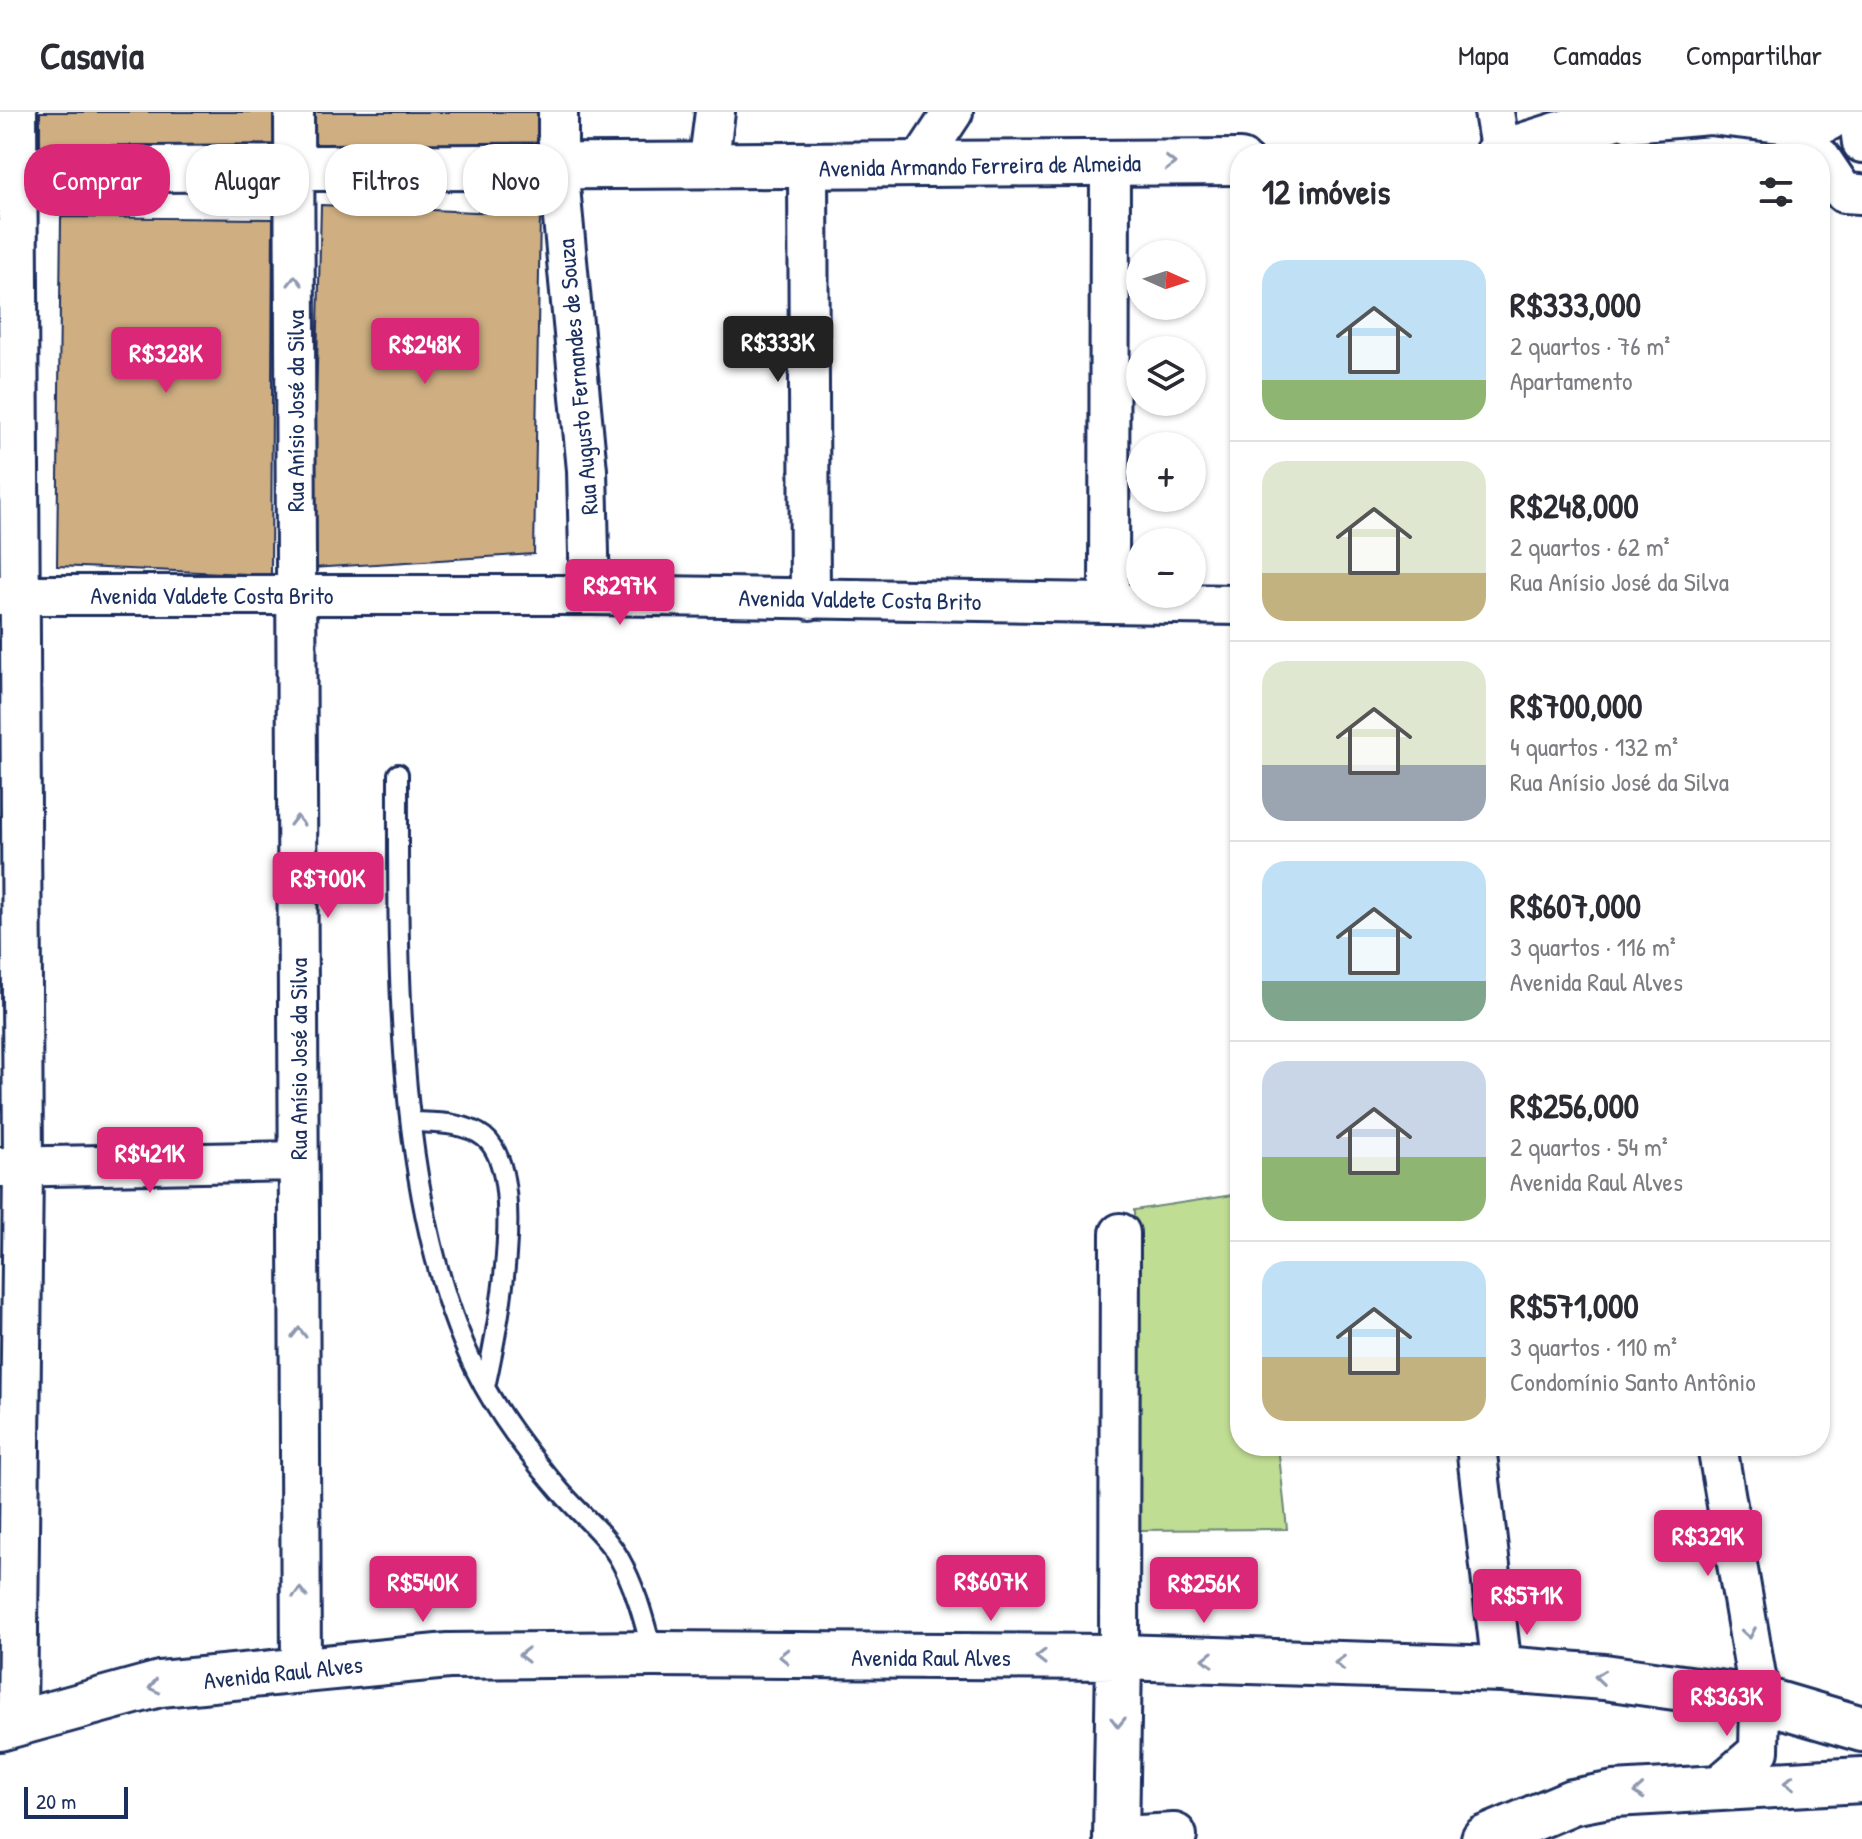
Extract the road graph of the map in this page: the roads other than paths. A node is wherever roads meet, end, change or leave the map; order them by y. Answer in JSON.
{"nodes":[{"id":1,"x":17,"y":112,"type":"edge"},
{"id":2,"x":294,"y":112,"type":"edge"},
{"id":3,"x":558,"y":112,"type":"edge"},
{"id":4,"x":715,"y":112,"type":"edge"},
{"id":5,"x":953,"y":112,"type":"edge"},
{"id":6,"x":1494,"y":112,"type":"edge"},
{"id":7,"x":1836,"y":112,"type":"edge"},
{"id":8,"x":1858,"y":112,"type":"edge"},
{"id":9,"x":1621,"y":113,"type":"edge"},
{"id":10,"x":1797,"y":134,"type":"edge"},
{"id":11,"x":1862,"y":143,"type":"edge"},
{"id":12,"x":294,"y":144,"type":"edge"},
{"id":13,"x":558,"y":144,"type":"edge"},
{"id":14,"x":1498,"y":144,"type":"edge"},
{"id":15,"x":1529,"y":144,"type":"edge"},
{"id":16,"x":920,"y":162,"type":"junction"},
{"id":17,"x":1230,"y":162,"type":"edge"},
{"id":18,"x":1110,"y":164,"type":"junction"},
{"id":19,"x":568,"y":166,"type":"edge"},
{"id":20,"x":463,"y":167,"type":"edge"},
{"id":21,"x":708,"y":167,"type":"junction"},
{"id":22,"x":808,"y":167,"type":"junction"},
{"id":23,"x":9,"y":170,"type":"edge"},
{"id":24,"x":186,"y":170,"type":"edge"},
{"id":25,"x":309,"y":170,"type":"edge"},
{"id":26,"x":1830,"y":175,"type":"edge"},
{"id":27,"x":1861,"y":199,"type":"edge"},
{"id":28,"x":294,"y":216,"type":"edge"},
{"id":29,"x":563,"y":216,"type":"edge"},
{"id":30,"x":10,"y":595,"type":"edge"},
{"id":31,"x":296,"y":595,"type":"junction"},
{"id":32,"x":590,"y":595,"type":"junction"},
{"id":33,"x":810,"y":600,"type":"junction"},
{"id":34,"x":1109,"y":601,"type":"junction"},
{"id":35,"x":1230,"y":605,"type":"edge"},
{"id":36,"x":398,"y":774,"type":"dead end"},
{"id":37,"x":413,"y":1122,"type":"junction"},
{"id":38,"x":298,"y":1161,"type":"junction"},
{"id":39,"x":11,"y":1167,"type":"edge"},
{"id":40,"x":1120,"y":1233,"type":"dead end"},
{"id":41,"x":485,"y":1387,"type":"junction"},
{"id":42,"x":1477,"y":1456,"type":"edge"},
{"id":43,"x":1719,"y":1456,"type":"edge"},
{"id":44,"x":653,"y":1654,"type":"junction"},
{"id":45,"x":1119,"y":1657,"type":"junction"},
{"id":46,"x":1502,"y":1669,"type":"junction"},
{"id":47,"x":301,"y":1671,"type":"junction"},
{"id":48,"x":1760,"y":1699,"type":"junction"},
{"id":49,"x":9,"y":1726,"type":"edge"},
{"id":50,"x":1862,"y":1729,"type":"edge"},
{"id":51,"x":1862,"y":1780,"type":"edge"},
{"id":52,"x":1717,"y":1787,"type":"junction"},
{"id":53,"x":1174,"y":1836,"type":"dead end"},
{"id":54,"x":1116,"y":1839,"type":"edge"},
{"id":55,"x":1123,"y":1839,"type":"edge"},
{"id":56,"x":1484,"y":1839,"type":"edge"}],
"edges":[{"from":1,"to":23,"type":"street"},
{"from":2,"to":12,"type":"street","name":"Rua Anísio José da Silva"},
{"from":3,"to":13,"type":"street","name":"Rua Augusto Fernandes de Souza"},
{"from":4,"to":21,"type":"street"},
{"from":5,"to":16,"type":"street"},
{"from":6,"to":14,"type":"street"},
{"from":7,"to":10,"type":"main road"},
{"from":8,"to":11,"type":"street"},
{"from":9,"to":10,"type":"main road"},
{"from":9,"to":15,"type":"main road"},
{"from":16,"to":18,"type":"main road","name":"Avenida Armando Ferreira de Almeida"},
{"from":16,"to":22,"type":"main road","name":"Avenida Armando Ferreira de Almeida"},
{"from":18,"to":17,"type":"main road","name":"Avenida Armando Ferreira de Almeida","one_way":true},
{"from":18,"to":34,"type":"street"},
{"from":19,"to":21,"type":"main road","name":"Avenida Armando Ferreira de Almeida"},
{"from":20,"to":25,"type":"main road","name":"Avenida Armando Ferreira de Almeida"},
{"from":21,"to":22,"type":"main road","name":"Avenida Armando Ferreira de Almeida"},
{"from":22,"to":33,"type":"street"},
{"from":23,"to":24,"type":"main road","name":"Avenida Armando Ferreira de Almeida"},
{"from":23,"to":30,"type":"street"},
{"from":26,"to":27,"type":"street"},
{"from":31,"to":28,"type":"street","name":"Rua Anísio José da Silva","one_way":true},
{"from":29,"to":32,"type":"street","name":"Rua Augusto Fernandes de Souza"},
{"from":30,"to":31,"type":"street","name":"Avenida Valdete Costa Brito"},
{"from":30,"to":39,"type":"street"},
{"from":31,"to":32,"type":"street","name":"Avenida Valdete Costa Brito"},
{"from":38,"to":31,"type":"street","name":"Rua Anísio José da Silva","one_way":true},
{"from":32,"to":33,"type":"street","name":"Avenida Valdete Costa Brito"},
{"from":33,"to":34,"type":"street","name":"Avenida Valdete Costa Brito"},
{"from":34,"to":35,"type":"street","name":"Avenida Valdete Costa Brito"},
{"from":36,"to":37,"type":"lane"},
{"from":37,"to":41,"type":"lane"},
{"from":37,"to":41,"type":"lane"},
{"from":38,"to":39,"type":"street"},
{"from":47,"to":38,"type":"street","name":"Rua Anísio José da Silva","one_way":true},
{"from":39,"to":49,"type":"street"},
{"from":40,"to":45,"type":"street"},
{"from":41,"to":44,"type":"lane"},
{"from":42,"to":46,"type":"street"},
{"from":43,"to":48,"type":"street","one_way":true},
{"from":45,"to":44,"type":"main road","name":"Avenida Raul Alves","one_way":true},
{"from":44,"to":47,"type":"main road","name":"Avenida Raul Alves","one_way":true},
{"from":46,"to":45,"type":"main road","name":"Avenida Raul Alves","one_way":true},
{"from":45,"to":54,"type":"main road","one_way":true},
{"from":48,"to":46,"type":"main road","name":"Avenida Raul Alves","one_way":true},
{"from":47,"to":49,"type":"main road","name":"Avenida Raul Alves","one_way":true},
{"from":48,"to":50,"type":"main road","name":"Avenida Raul Alves"},
{"from":48,"to":52,"type":"street"},
{"from":51,"to":52,"type":"main road","one_way":true},
{"from":52,"to":56,"type":"main road","one_way":true},
{"from":53,"to":55,"type":"main road"}]}
